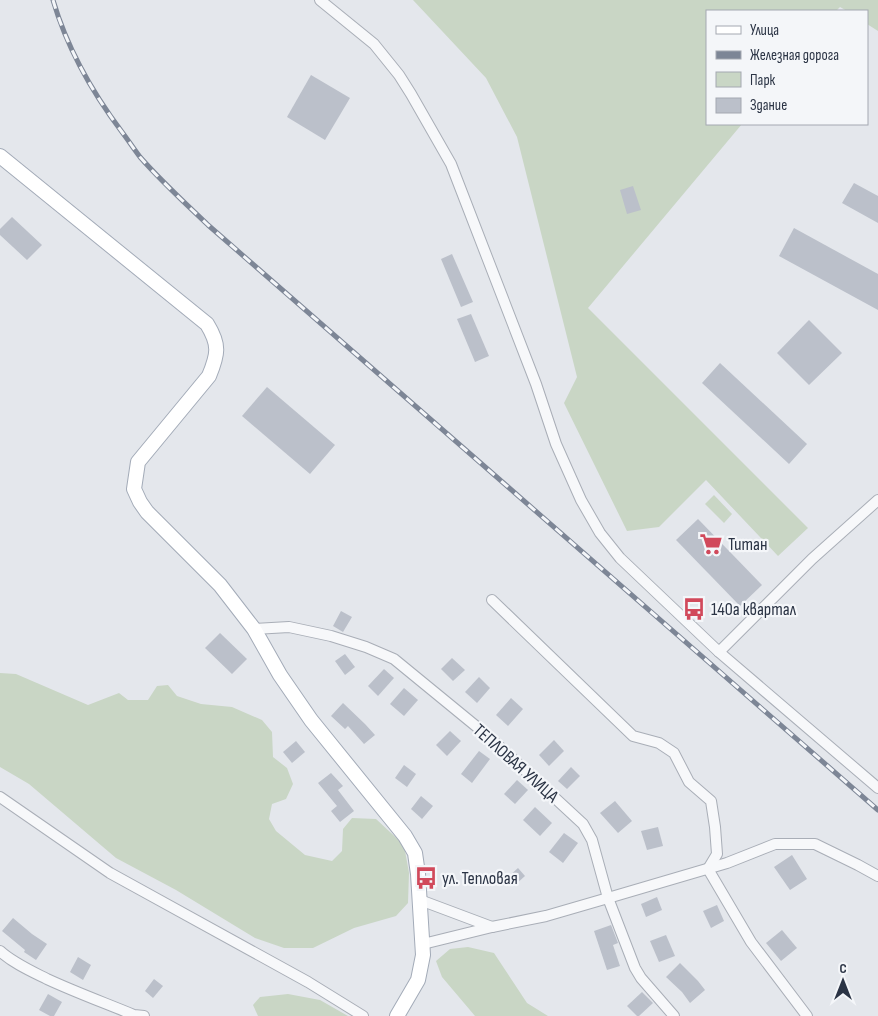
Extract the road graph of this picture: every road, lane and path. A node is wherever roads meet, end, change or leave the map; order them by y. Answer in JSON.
{"nodes":[{"id":1,"x":320,"y":0,"type":"edge"},
{"id":2,"x":0,"y":156,"type":"edge"},
{"id":3,"x":878,"y":500,"type":"edge"},
{"id":4,"x":492,"y":600,"type":"dead end"},
{"id":5,"x":254,"y":629,"type":"junction"},
{"id":6,"x":720,"y":652,"type":"junction"},
{"id":7,"x":878,"y":788,"type":"edge"},
{"id":8,"x":0,"y":797,"type":"edge"},
{"id":9,"x":708,"y":869,"type":"junction"},
{"id":10,"x":878,"y":876,"type":"edge"},
{"id":11,"x":608,"y":898,"type":"junction"},
{"id":12,"x":420,"y":900,"type":"junction"},
{"id":13,"x":492,"y":927,"type":"junction"},
{"id":14,"x":423,"y":944,"type":"junction"},
{"id":15,"x":0,"y":951,"type":"edge"},
{"id":16,"x":137,"y":1016,"type":"edge"},
{"id":17,"x":363,"y":1016,"type":"edge"},
{"id":18,"x":397,"y":1016,"type":"edge"},
{"id":19,"x":674,"y":1016,"type":"edge"},
{"id":20,"x":806,"y":1016,"type":"edge"}],
"edges":[{"from":1,"to":6,"type":"street"},
{"from":2,"to":5,"type":"main road"},
{"from":3,"to":6,"type":"street"},
{"from":4,"to":9,"type":"street"},
{"from":5,"to":11,"type":"street","name":"ТЕПЛОВАЯ УЛИЦА"},
{"from":5,"to":12,"type":"main road"},
{"from":6,"to":7,"type":"street"},
{"from":8,"to":17,"type":"street"},
{"from":9,"to":10,"type":"street"},
{"from":9,"to":11,"type":"street"},
{"from":9,"to":20,"type":"street"},
{"from":11,"to":13,"type":"street"},
{"from":11,"to":19,"type":"street","name":"ТЕПЛОВАЯ УЛИЦА"},
{"from":12,"to":13,"type":"street"},
{"from":12,"to":14,"type":"main road"},
{"from":13,"to":14,"type":"street"},
{"from":14,"to":18,"type":"main road"},
{"from":15,"to":16,"type":"street"}]}
